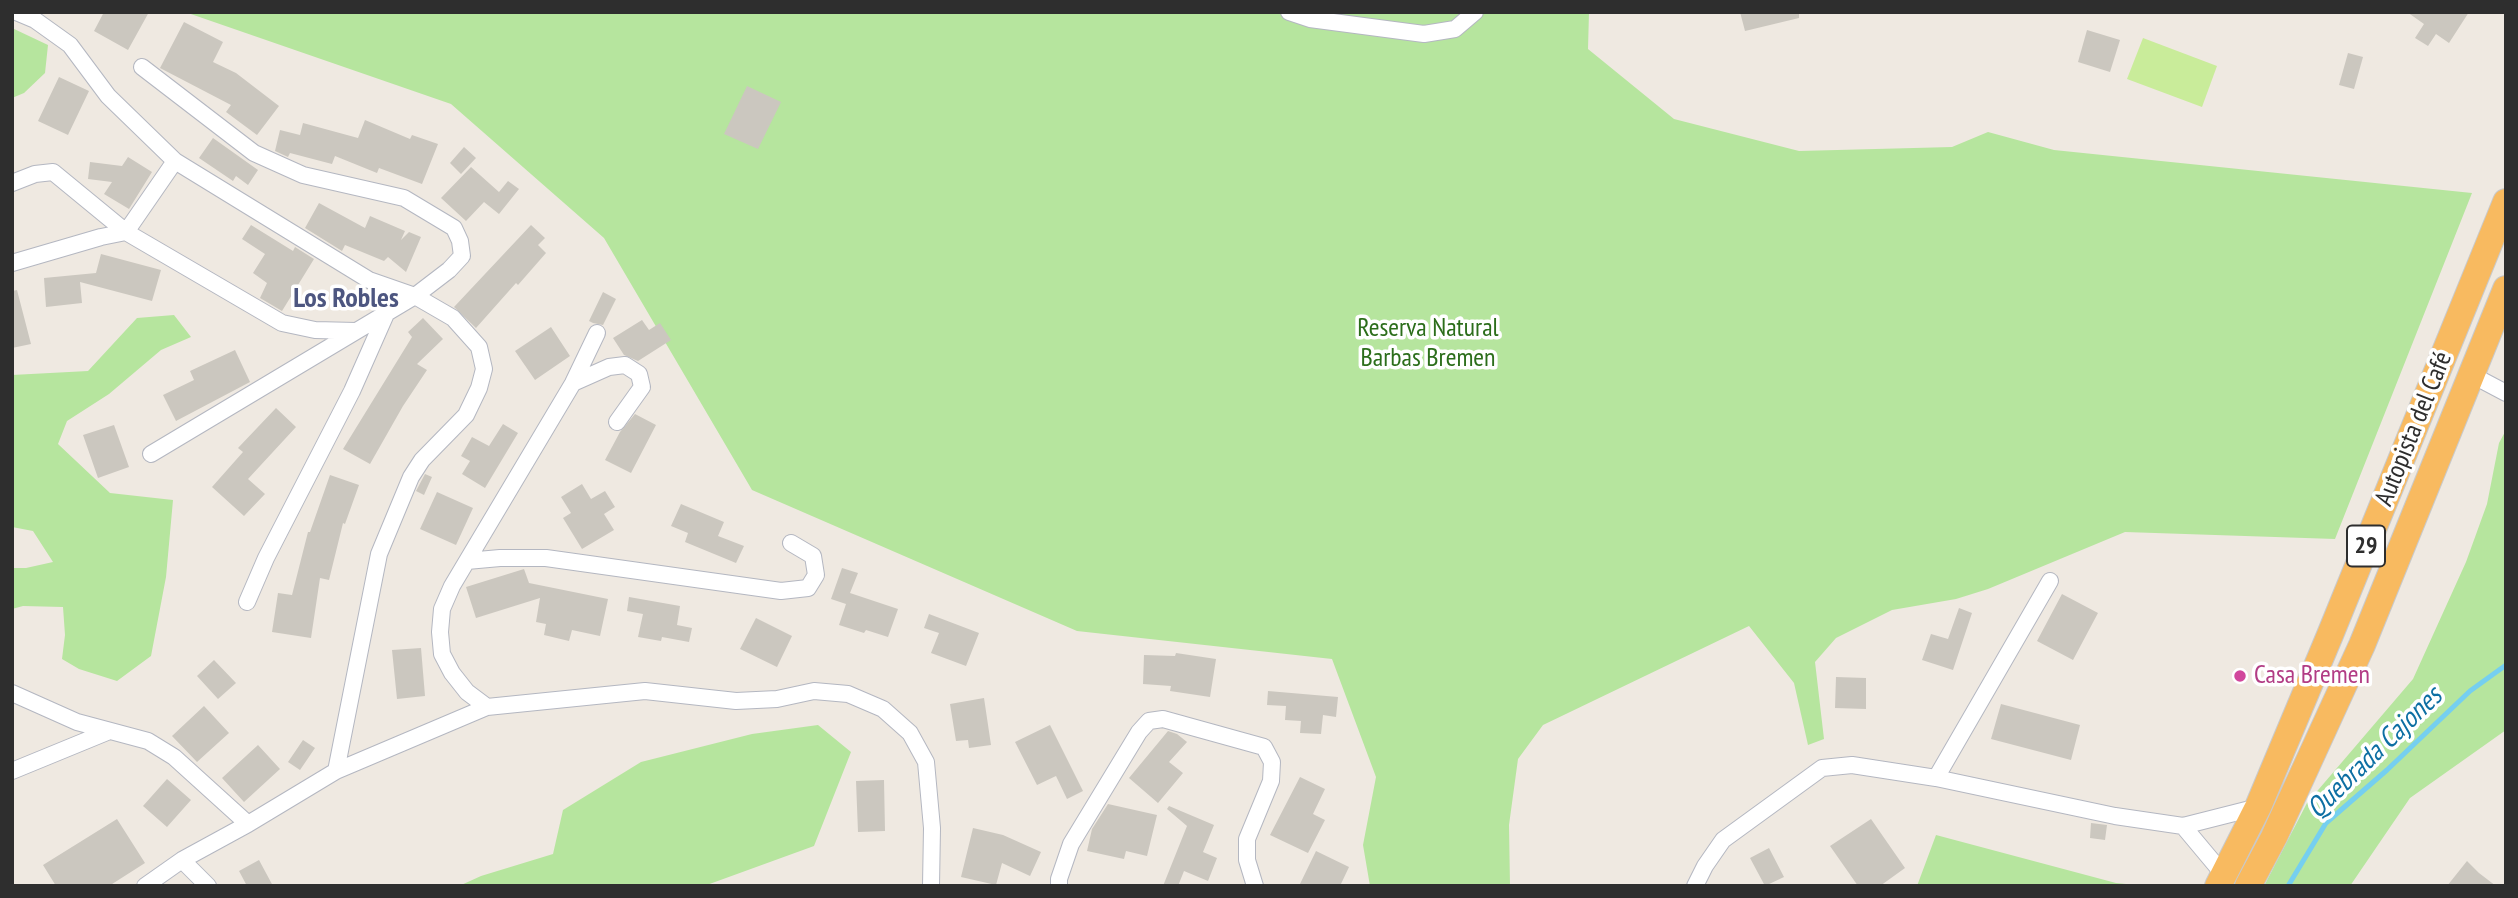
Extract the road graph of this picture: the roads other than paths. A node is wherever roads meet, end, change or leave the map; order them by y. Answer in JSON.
{"nodes":[{"id":1,"x":16,"y":12,"type":"edge"},
{"id":2,"x":1289,"y":12,"type":"edge"},
{"id":3,"x":1475,"y":12,"type":"edge"},
{"id":4,"x":142,"y":67,"type":"dead end"},
{"id":5,"x":175,"y":161,"type":"junction"},
{"id":6,"x":12,"y":183,"type":"edge"},
{"id":7,"x":2506,"y":202,"type":"edge"},
{"id":8,"x":126,"y":232,"type":"junction"},
{"id":9,"x":12,"y":263,"type":"edge"},
{"id":10,"x":2506,"y":289,"type":"edge"},
{"id":11,"x":415,"y":296,"type":"junction"},
{"id":12,"x":386,"y":314,"type":"junction"},
{"id":13,"x":356,"y":331,"type":"junction"},
{"id":14,"x":597,"y":333,"type":"dead end"},
{"id":15,"x":2472,"y":375,"type":"junction"},
{"id":16,"x":573,"y":383,"type":"junction"},
{"id":17,"x":2506,"y":393,"type":"edge"},
{"id":18,"x":617,"y":422,"type":"dead end"},
{"id":19,"x":152,"y":454,"type":"dead end"},
{"id":20,"x":791,"y":542,"type":"dead end"},
{"id":21,"x":467,"y":561,"type":"junction"},
{"id":22,"x":2050,"y":580,"type":"dead end"},
{"id":23,"x":247,"y":602,"type":"dead end"},
{"id":24,"x":12,"y":693,"type":"edge"},
{"id":25,"x":487,"y":707,"type":"junction"},
{"id":26,"x":107,"y":732,"type":"junction"},
{"id":27,"x":12,"y":771,"type":"edge"},
{"id":28,"x":336,"y":771,"type":"junction"},
{"id":29,"x":1936,"y":778,"type":"junction"},
{"id":30,"x":2258,"y":807,"type":"junction"},
{"id":31,"x":248,"y":824,"type":"junction"},
{"id":32,"x":2183,"y":826,"type":"junction"},
{"id":33,"x":182,"y":860,"type":"junction"},
{"id":34,"x":2221,"y":880,"type":"edge"},
{"id":35,"x":145,"y":886,"type":"edge"},
{"id":36,"x":208,"y":886,"type":"edge"},
{"id":37,"x":931,"y":886,"type":"edge"},
{"id":38,"x":1059,"y":886,"type":"edge"},
{"id":39,"x":1255,"y":886,"type":"edge"},
{"id":40,"x":1695,"y":886,"type":"edge"},
{"id":41,"x":2248,"y":886,"type":"edge"}],
"edges":[{"from":1,"to":5,"type":"street"},
{"from":2,"to":3,"type":"street"},
{"from":4,"to":11,"type":"street"},
{"from":5,"to":8,"type":"street"},
{"from":5,"to":11,"type":"street"},
{"from":6,"to":8,"type":"street"},
{"from":7,"to":30,"type":"highway","name":"Autopista del Café","number":"29"},
{"from":8,"to":9,"type":"street"},
{"from":8,"to":13,"type":"street"},
{"from":10,"to":15,"type":"highway","name":"Autopista del Café","number":"29"},
{"from":11,"to":12,"type":"street"},
{"from":11,"to":28,"type":"street"},
{"from":12,"to":13,"type":"street"},
{"from":12,"to":23,"type":"street"},
{"from":13,"to":19,"type":"street"},
{"from":14,"to":16,"type":"street"},
{"from":15,"to":17,"type":"street"},
{"from":15,"to":41,"type":"highway","name":"Autopista del Café","number":"29"},
{"from":16,"to":18,"type":"street"},
{"from":16,"to":21,"type":"street"},
{"from":20,"to":21,"type":"street"},
{"from":21,"to":25,"type":"street"},
{"from":22,"to":29,"type":"street"},
{"from":24,"to":26,"type":"street"},
{"from":25,"to":28,"type":"street"},
{"from":25,"to":37,"type":"street"},
{"from":26,"to":27,"type":"street"},
{"from":26,"to":31,"type":"street"},
{"from":28,"to":31,"type":"street"},
{"from":29,"to":32,"type":"street"},
{"from":29,"to":40,"type":"street"},
{"from":30,"to":32,"type":"street"},
{"from":30,"to":34,"type":"highway","name":"Autopista del Café","number":"29"},
{"from":31,"to":33,"type":"street"},
{"from":32,"to":34,"type":"street"},
{"from":33,"to":35,"type":"street"},
{"from":33,"to":36,"type":"street"},
{"from":38,"to":39,"type":"street"}]}
